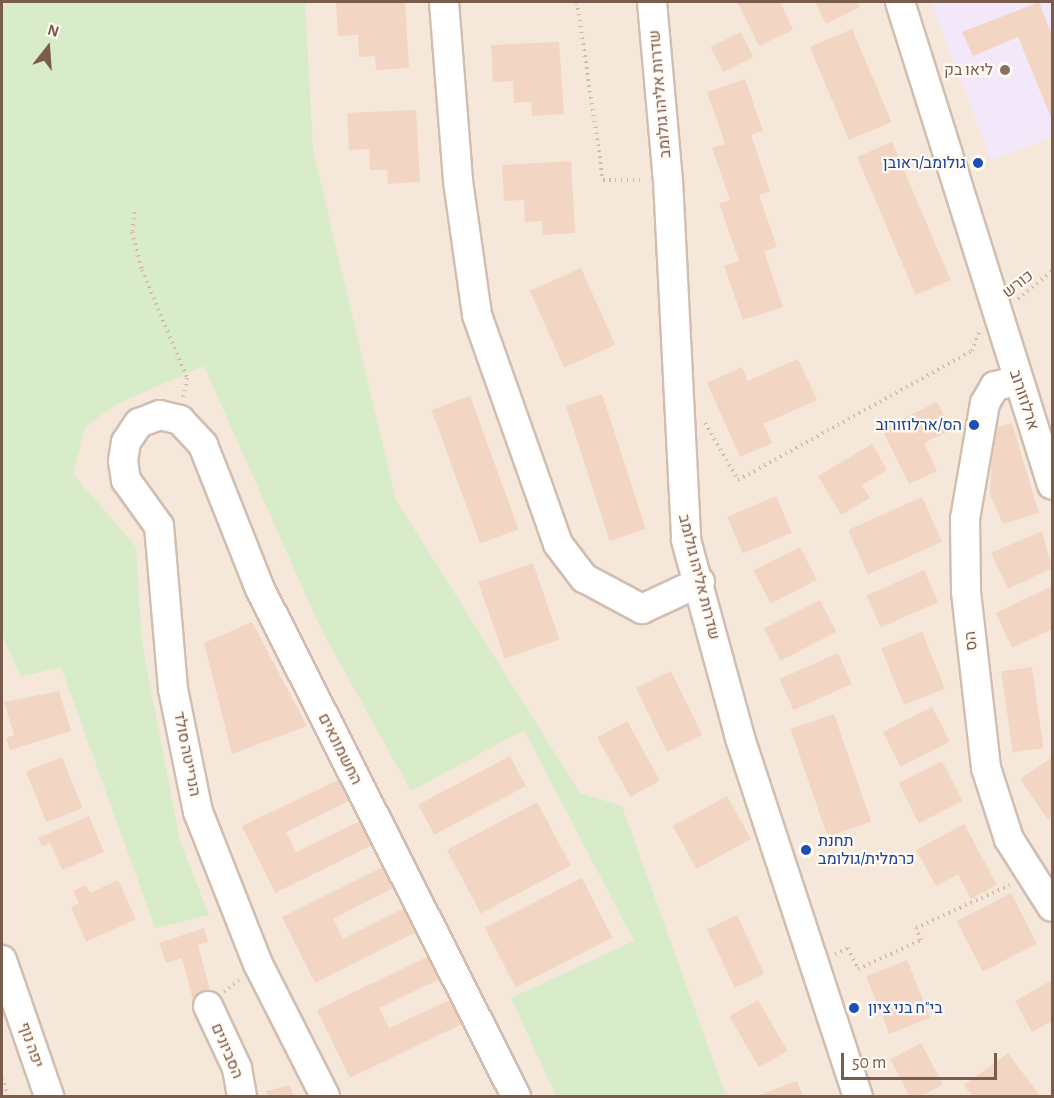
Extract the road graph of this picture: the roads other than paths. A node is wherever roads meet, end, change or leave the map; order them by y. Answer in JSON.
{"nodes":[{"id":1,"x":444,"y":2,"type":"edge"},
{"id":2,"x":652,"y":2,"type":"edge"},
{"id":3,"x":900,"y":2,"type":"edge"},
{"id":4,"x":998,"y":315,"type":"junction"},
{"id":5,"x":1017,"y":381,"type":"junction"},
{"id":6,"x":985,"y":403,"type":"junction"},
{"id":7,"x":170,"y":417,"type":"joint"},
{"id":8,"x":1053,"y":484,"type":"edge"},
{"id":9,"x":700,"y":582,"type":"junction"},
{"id":10,"x":1053,"y":907,"type":"edge"},
{"id":11,"x":2,"y":960,"type":"edge"},
{"id":12,"x":208,"y":1006,"type":"road end"},
{"id":13,"x":49,"y":1096,"type":"edge"},
{"id":14,"x":242,"y":1096,"type":"edge"},
{"id":15,"x":325,"y":1096,"type":"edge"},
{"id":16,"x":516,"y":1096,"type":"edge"},
{"id":17,"x":858,"y":1096,"type":"edge"}],
"edges":[{"from":1,"to":9,"type":"street"},
{"from":2,"to":9,"type":"street","name":"שדרות אליהו גולומב"},
{"from":3,"to":4,"type":"street"},
{"from":4,"to":5,"type":"street","name":"ארלוזורוב"},
{"from":4,"to":6,"type":"street","name":"הס"},
{"from":5,"to":6,"type":"street"},
{"from":5,"to":8,"type":"street","name":"ארלוזורוב"},
{"from":6,"to":10,"type":"street","name":"הס"},
{"from":7,"to":15,"type":"street","name":"הנרייטה סולד"},
{"from":7,"to":16,"type":"street","name":"החשמונאים"},
{"from":9,"to":17,"type":"street","name":"שדרות אליהו גולומב"},
{"from":11,"to":13,"type":"street","name":"יפה נוף"},
{"from":12,"to":14,"type":"street","name":"הסביונים"}]}
